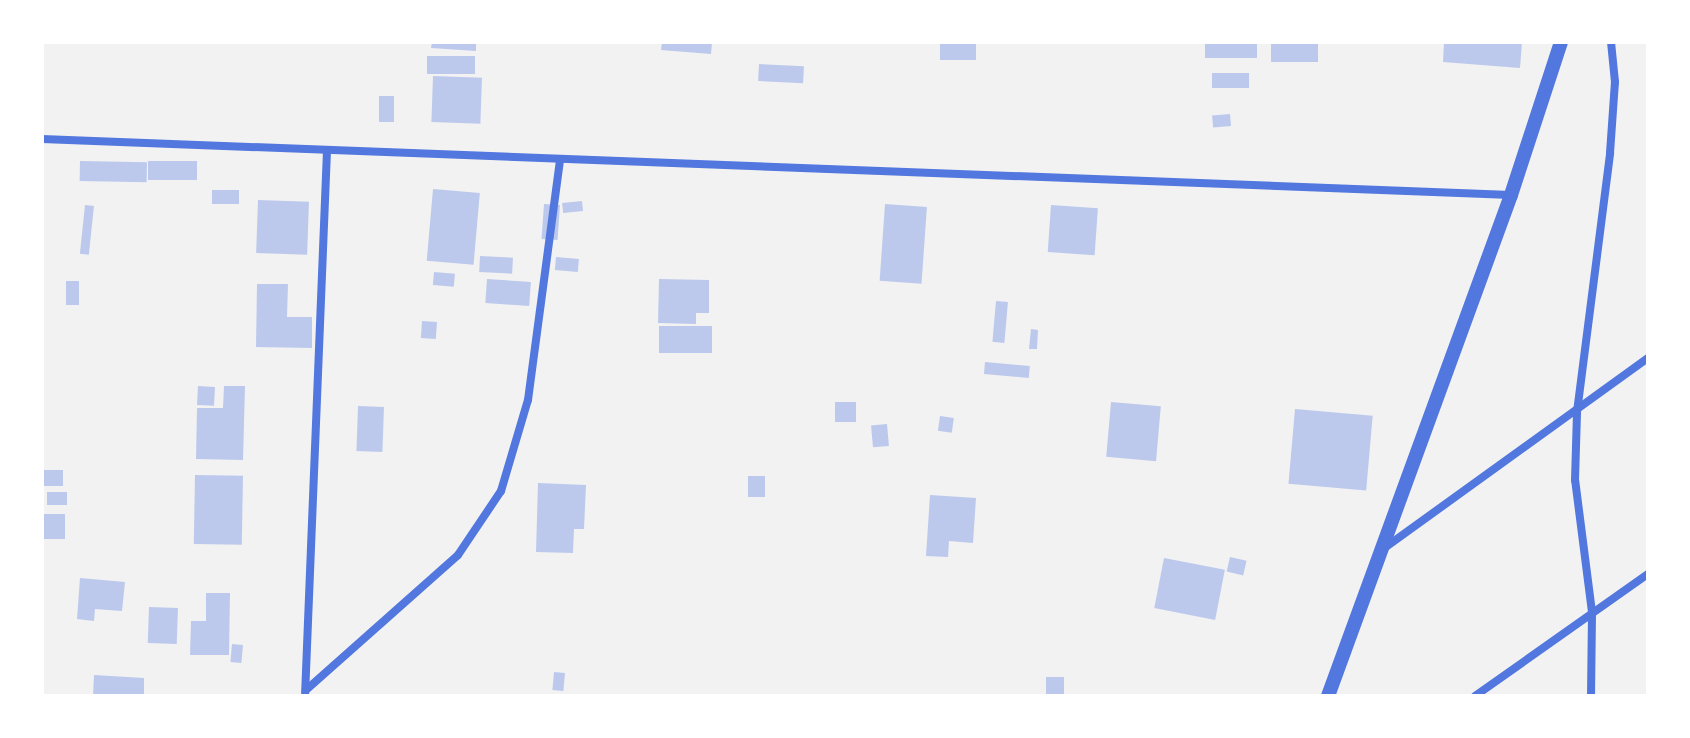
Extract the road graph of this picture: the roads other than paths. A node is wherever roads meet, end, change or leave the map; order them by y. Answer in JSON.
{"nodes":[{"id":1,"x":1561,"y":42,"type":"edge"},
{"id":2,"x":1611,"y":42,"type":"edge"},
{"id":3,"x":42,"y":139,"type":"edge"},
{"id":4,"x":327,"y":151,"type":"junction"},
{"id":5,"x":560,"y":160,"type":"junction"},
{"id":6,"x":1511,"y":195,"type":"junction"},
{"id":7,"x":1648,"y":358,"type":"edge"},
{"id":8,"x":1577,"y":412,"type":"junction"},
{"id":9,"x":1382,"y":549,"type":"junction"},
{"id":10,"x":1648,"y":574,"type":"edge"},
{"id":11,"x":1592,"y":612,"type":"junction"},
{"id":12,"x":306,"y":693,"type":"edge"},
{"id":13,"x":1328,"y":696,"type":"edge"},
{"id":14,"x":1475,"y":696,"type":"edge"},
{"id":15,"x":1591,"y":696,"type":"edge"}],
"edges":[{"from":1,"to":6,"type":"street"},
{"from":2,"to":8,"type":"street"},
{"from":3,"to":4,"type":"street"},
{"from":4,"to":5,"type":"street"},
{"from":4,"to":12,"type":"street"},
{"from":5,"to":6,"type":"street"},
{"from":5,"to":12,"type":"street"},
{"from":6,"to":9,"type":"street"},
{"from":7,"to":8,"type":"street"},
{"from":8,"to":9,"type":"street"},
{"from":8,"to":11,"type":"street"},
{"from":9,"to":13,"type":"street"},
{"from":10,"to":11,"type":"street"},
{"from":11,"to":14,"type":"street"},
{"from":11,"to":15,"type":"street"}]}
